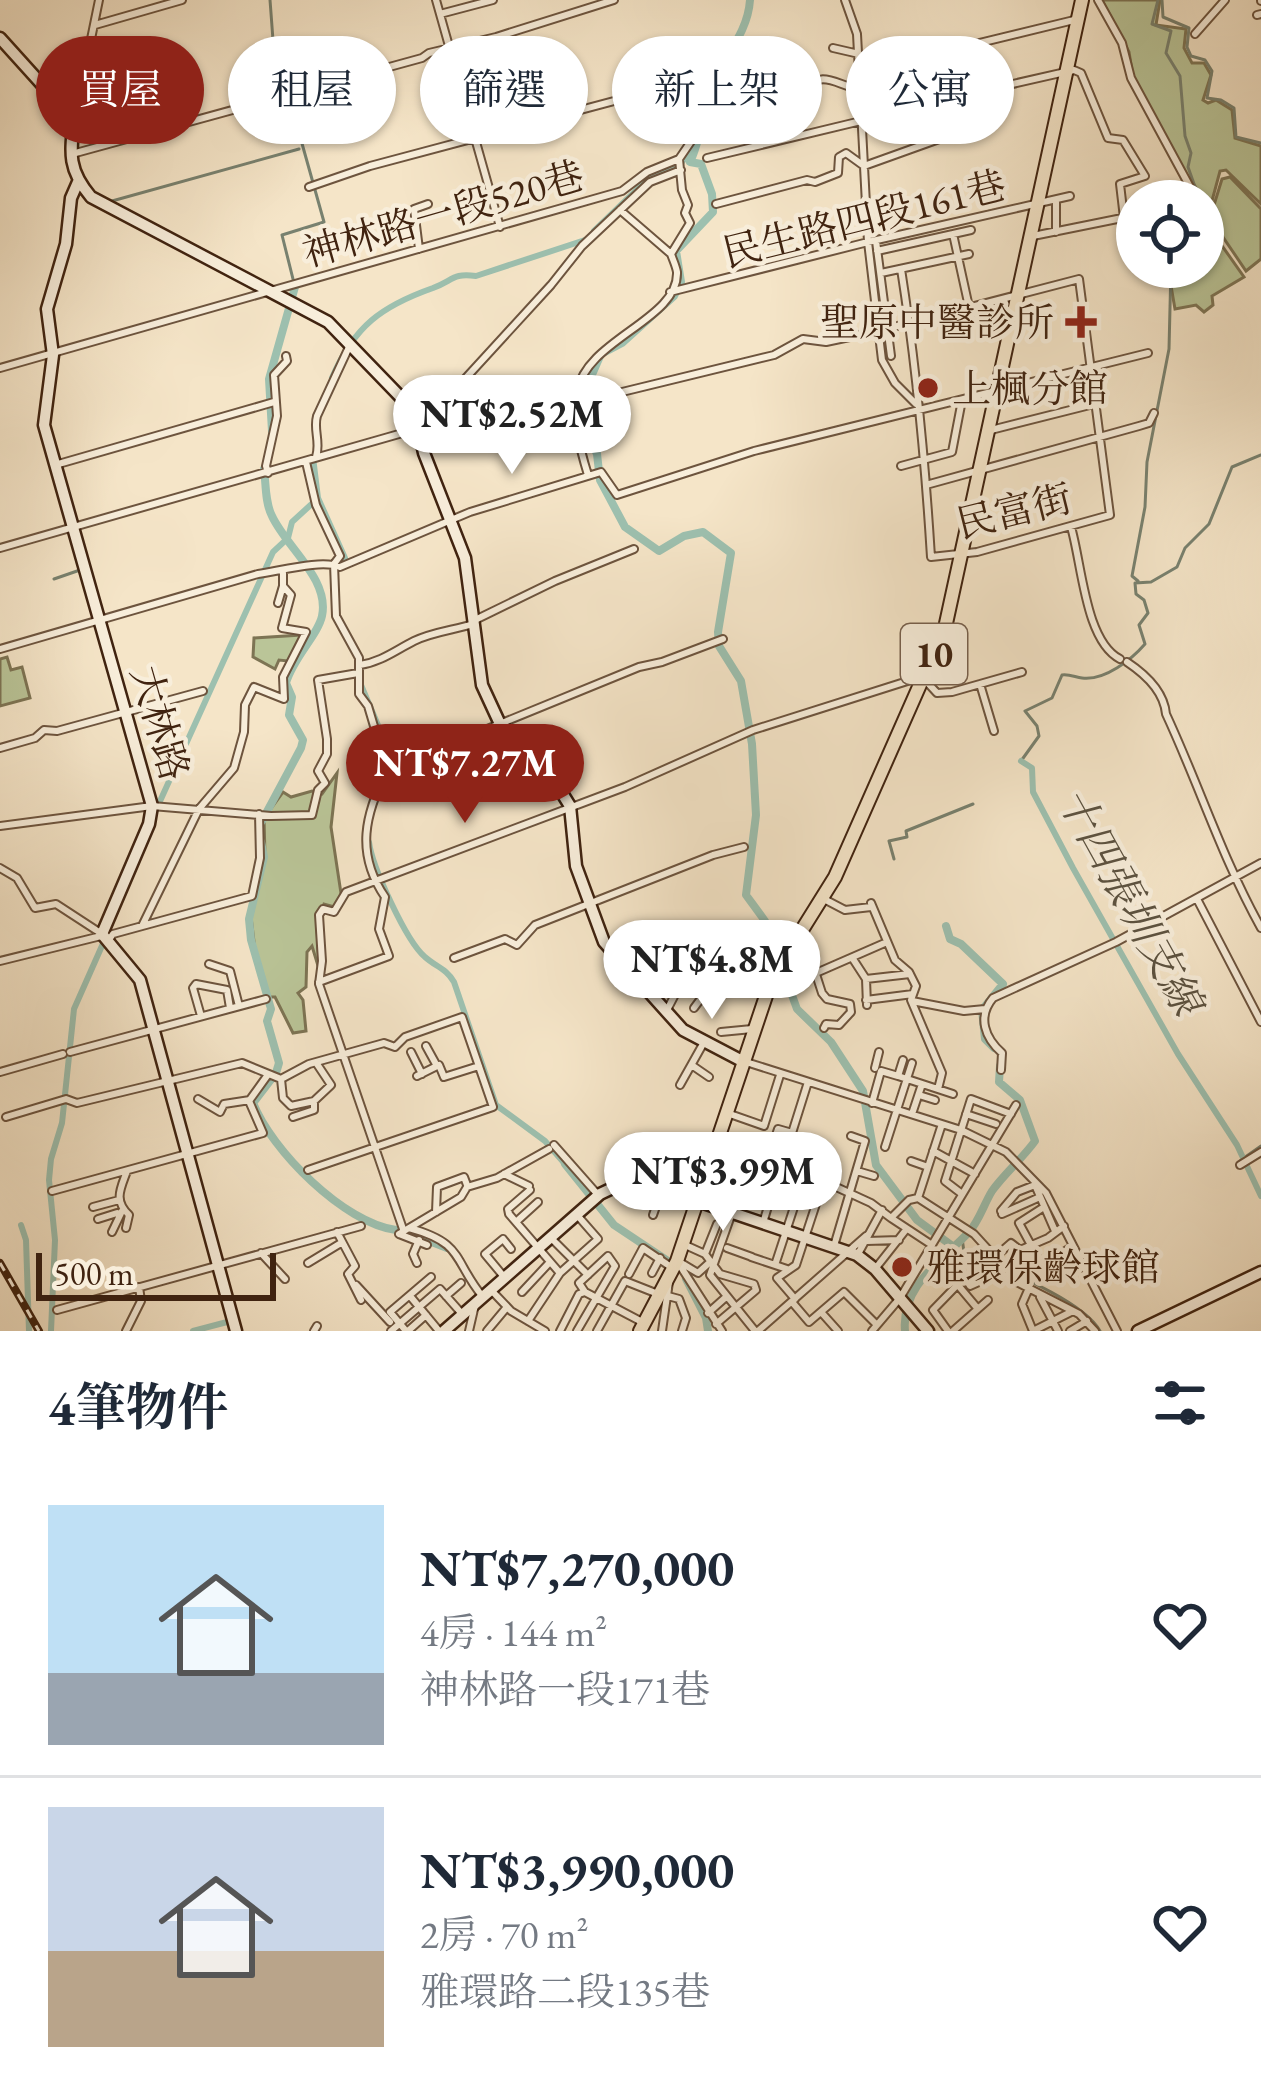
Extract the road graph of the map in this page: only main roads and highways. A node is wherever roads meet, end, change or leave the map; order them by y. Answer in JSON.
{"nodes":[{"id":1,"x":1078,"y":0,"type":"edge"},
{"id":2,"x":1036,"y":205,"type":"junction"},
{"id":3,"x":1015,"y":295,"type":"junction"},
{"id":4,"x":994,"y":393,"type":"junction"},
{"id":5,"x":977,"y":470,"type":"junction"},
{"id":6,"x":642,"y":1327,"type":"edge"}],
"edges":[{"from":1,"to":2,"type":"main road","number":"10"},
{"from":2,"to":3,"type":"main road","number":"10"},
{"from":2,"to":3,"type":"main road","number":"10"},
{"from":3,"to":4,"type":"main road","number":"10"},
{"from":4,"to":5,"type":"main road","number":"10"},
{"from":4,"to":5,"type":"main road","number":"10"},
{"from":5,"to":6,"type":"main road","number":"10"}]}
